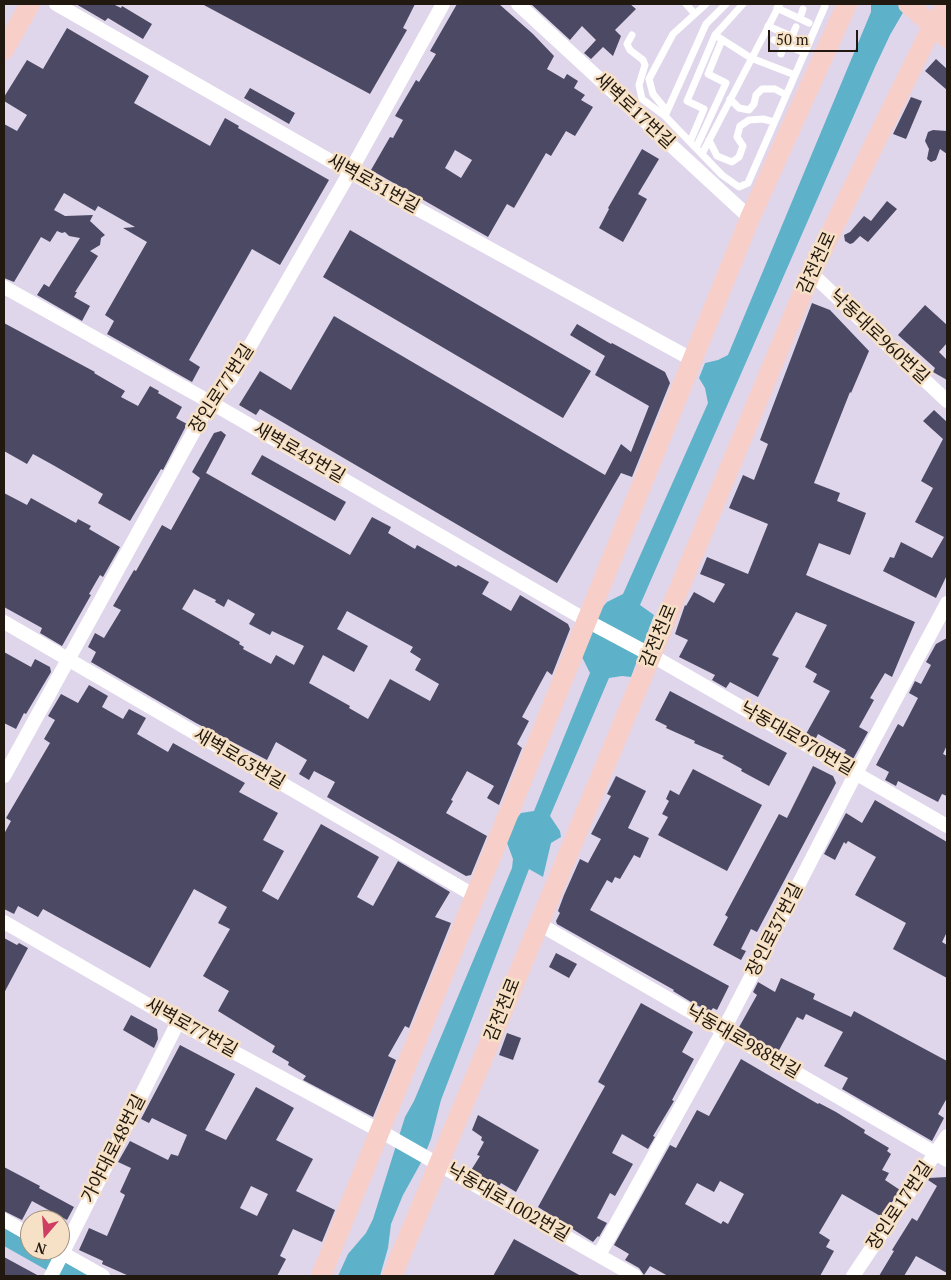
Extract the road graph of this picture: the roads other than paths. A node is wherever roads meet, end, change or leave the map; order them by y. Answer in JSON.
{"nodes":[{"id":1,"x":30,"y":4,"type":"edge"},
{"id":2,"x":56,"y":4,"type":"edge"},
{"id":3,"x":443,"y":4,"type":"edge"},
{"id":4,"x":518,"y":4,"type":"edge"},
{"id":5,"x":686,"y":4,"type":"edge"},
{"id":6,"x":706,"y":4,"type":"edge"},
{"id":7,"x":726,"y":4,"type":"edge"},
{"id":8,"x":743,"y":4,"type":"edge"},
{"id":9,"x":824,"y":4,"type":"edge"},
{"id":10,"x":847,"y":4,"type":"edge"},
{"id":11,"x":908,"y":4,"type":"edge"},
{"id":12,"x":779,"y":6,"type":"edge"},
{"id":13,"x":947,"y":6,"type":"edge"},
{"id":14,"x":803,"y":9,"type":"dead end"},
{"id":15,"x":695,"y":14,"type":"junction"},
{"id":16,"x":800,"y":18,"type":"junction"},
{"id":17,"x":809,"y":23,"type":"dead end"},
{"id":18,"x":768,"y":26,"type":"junction"},
{"id":19,"x":796,"y":27,"type":"dead end"},
{"id":20,"x":934,"y":27,"type":"edge"},
{"id":21,"x":716,"y":34,"type":"junction"},
{"id":22,"x":632,"y":35,"type":"dead end"},
{"id":23,"x":792,"y":36,"type":"junction"},
{"id":24,"x":722,"y":40,"type":"junction"},
{"id":25,"x":774,"y":40,"type":"dead end"},
{"id":26,"x":800,"y":40,"type":"dead end"},
{"id":27,"x":784,"y":44,"type":"junction"},
{"id":28,"x":4,"y":50,"type":"edge"},
{"id":29,"x":805,"y":53,"type":"junction"},
{"id":30,"x":781,"y":54,"type":"dead end"},
{"id":31,"x":751,"y":58,"type":"junction"},
{"id":32,"x":795,"y":75,"type":"junction"},
{"id":33,"x":786,"y":95,"type":"junction"},
{"id":34,"x":730,"y":100,"type":"junction"},
{"id":35,"x":666,"y":113,"type":"junction"},
{"id":36,"x":774,"y":122,"type":"junction"},
{"id":37,"x":709,"y":140,"type":"junction"},
{"id":38,"x":690,"y":142,"type":"junction"},
{"id":39,"x":696,"y":148,"type":"junction"},
{"id":40,"x":702,"y":154,"type":"junction"},
{"id":41,"x":350,"y":172,"type":"junction"},
{"id":42,"x":750,"y":218,"type":"junction"},
{"id":43,"x":811,"y":273,"type":"junction"},
{"id":44,"x":4,"y":287,"type":"edge"},
{"id":45,"x":693,"y":360,"type":"junction"},
{"id":46,"x":947,"y":401,"type":"edge"},
{"id":47,"x":210,"y":402,"type":"junction"},
{"id":48,"x":947,"y":603,"type":"edge"},
{"id":49,"x":589,"y":621,"type":"junction"},
{"id":50,"x":4,"y":622,"type":"edge"},
{"id":51,"x":649,"y":654,"type":"junction"},
{"id":52,"x":68,"y":660,"type":"junction"},
{"id":53,"x":856,"y":773,"type":"junction"},
{"id":54,"x":4,"y":776,"type":"edge"},
{"id":55,"x":947,"y":826,"type":"edge"},
{"id":56,"x":475,"y":896,"type":"junction"},
{"id":57,"x":4,"y":922,"type":"edge"},
{"id":58,"x":539,"y":924,"type":"junction"},
{"id":59,"x":178,"y":1022,"type":"junction"},
{"id":60,"x":723,"y":1031,"type":"junction"},
{"id":61,"x":384,"y":1133,"type":"junction"},
{"id":62,"x":947,"y":1136,"type":"edge"},
{"id":63,"x":941,"y":1157,"type":"edge"},
{"id":64,"x":437,"y":1163,"type":"junction"},
{"id":65,"x":4,"y":1220,"type":"edge"},
{"id":66,"x":20,"y":1229,"type":"edge"},
{"id":67,"x":70,"y":1233,"type":"edge"},
{"id":68,"x":599,"y":1255,"type":"junction"},
{"id":69,"x":70,"y":1258,"type":"edge"},
{"id":70,"x":57,"y":1260,"type":"edge"},
{"id":71,"x":51,"y":1276,"type":"edge"},
{"id":72,"x":103,"y":1276,"type":"edge"},
{"id":73,"x":321,"y":1276,"type":"edge"},
{"id":74,"x":392,"y":1276,"type":"edge"},
{"id":75,"x":635,"y":1276,"type":"edge"},
{"id":76,"x":853,"y":1276,"type":"edge"}],
"edges":[{"from":1,"to":28,"type":"street"},
{"from":2,"to":41,"type":"street","name":"새벽로31번길"},
{"from":3,"to":41,"type":"street","name":"장인로77번길"},
{"from":4,"to":42,"type":"street","name":"새벽로17번길"},
{"from":5,"to":15,"type":"lane"},
{"from":6,"to":15,"type":"lane"},
{"from":7,"to":35,"type":"lane"},
{"from":8,"to":21,"type":"lane"},
{"from":9,"to":29,"type":"lane"},
{"from":10,"to":42,"type":"street"},
{"from":11,"to":20,"type":"street"},
{"from":12,"to":16,"type":"lane"},
{"from":12,"to":18,"type":"lane"},
{"from":13,"to":20,"type":"street","name":"감전천로"},
{"from":14,"to":16,"type":"lane"},
{"from":15,"to":35,"type":"lane"},
{"from":16,"to":17,"type":"lane"},
{"from":18,"to":23,"type":"lane"},
{"from":18,"to":31,"type":"lane"},
{"from":19,"to":23,"type":"lane"},
{"from":20,"to":43,"type":"street","name":"감전천로"},
{"from":21,"to":24,"type":"lane"},
{"from":21,"to":38,"type":"lane"},
{"from":22,"to":35,"type":"lane"},
{"from":23,"to":26,"type":"lane"},
{"from":24,"to":31,"type":"lane"},
{"from":24,"to":39,"type":"lane"},
{"from":25,"to":27,"type":"lane"},
{"from":27,"to":29,"type":"lane"},
{"from":27,"to":30,"type":"lane"},
{"from":29,"to":32,"type":"lane"},
{"from":31,"to":32,"type":"lane"},
{"from":31,"to":34,"type":"lane"},
{"from":32,"to":33,"type":"lane"},
{"from":33,"to":34,"type":"lane"},
{"from":33,"to":36,"type":"lane"},
{"from":34,"to":37,"type":"lane"},
{"from":35,"to":38,"type":"lane"},
{"from":36,"to":37,"type":"lane"},
{"from":36,"to":40,"type":"lane"},
{"from":37,"to":40,"type":"lane"},
{"from":38,"to":39,"type":"lane"},
{"from":39,"to":40,"type":"lane"},
{"from":41,"to":45,"type":"street","name":"새벽로31번길"},
{"from":41,"to":47,"type":"street","name":"장인로77번길"},
{"from":42,"to":45,"type":"street"},
{"from":43,"to":46,"type":"street","name":"낙동대로960번길"},
{"from":43,"to":51,"type":"street","name":"감전천로"},
{"from":44,"to":47,"type":"street","name":"새벽로45번길"},
{"from":45,"to":49,"type":"street"},
{"from":47,"to":49,"type":"street","name":"새벽로45번길"},
{"from":47,"to":52,"type":"street","name":"장인로77번길"},
{"from":48,"to":53,"type":"street","name":"장인로37번길"},
{"from":49,"to":51,"type":"street","name":"새벽로45번길"},
{"from":49,"to":56,"type":"street"},
{"from":50,"to":52,"type":"street","name":"새벽로63번길"},
{"from":51,"to":53,"type":"street","name":"낙동대로970번길"},
{"from":51,"to":58,"type":"street","name":"감전천로"},
{"from":52,"to":54,"type":"street","name":"장인로77번길"},
{"from":52,"to":56,"type":"street","name":"새벽로63번길"},
{"from":53,"to":55,"type":"street","name":"낙동대로970번길"},
{"from":53,"to":60,"type":"street","name":"장인로37번길"},
{"from":56,"to":61,"type":"street"},
{"from":57,"to":59,"type":"street","name":"새벽로77번길"},
{"from":58,"to":60,"type":"street","name":"낙동대로988번길"},
{"from":58,"to":64,"type":"street","name":"감전천로"},
{"from":59,"to":61,"type":"street","name":"새벽로77번길"},
{"from":59,"to":67,"type":"street","name":"가야대로48번길"},
{"from":60,"to":63,"type":"street","name":"낙동대로988번길"},
{"from":60,"to":68,"type":"street","name":"장인로37번길"},
{"from":61,"to":64,"type":"street","name":"낙동대로1002번길"},
{"from":61,"to":73,"type":"street"},
{"from":62,"to":63,"type":"street","name":"장인로17번길"},
{"from":63,"to":76,"type":"street","name":"장인로17번길"},
{"from":64,"to":68,"type":"street","name":"낙동대로1002번길"},
{"from":64,"to":74,"type":"street","name":"감전천로"},
{"from":65,"to":66,"type":"street"},
{"from":68,"to":75,"type":"street","name":"낙동대로1002번길"},
{"from":69,"to":72,"type":"street"},
{"from":70,"to":71,"type":"street","name":"가야대로48번길"}]}
